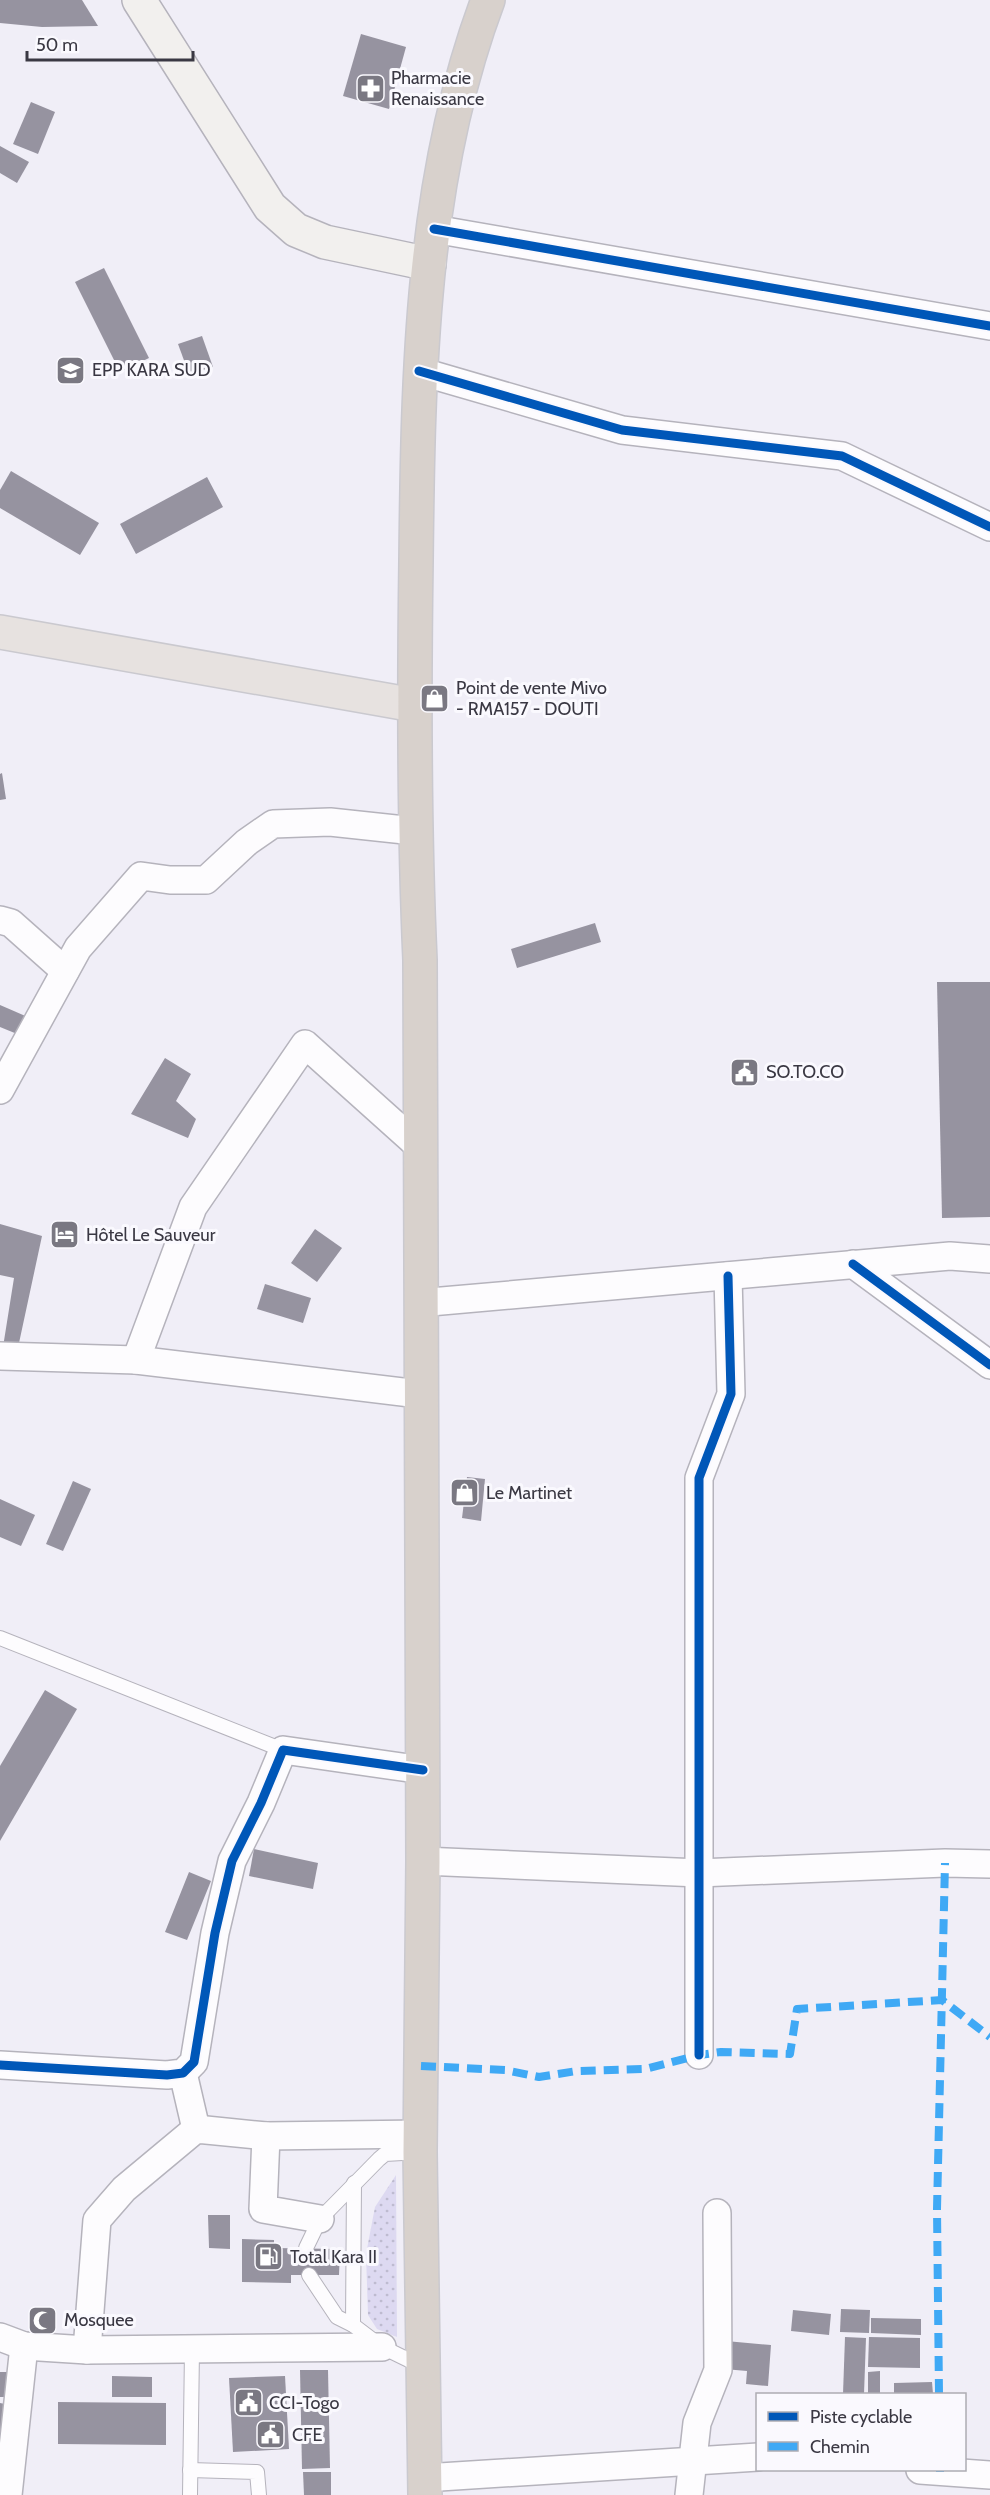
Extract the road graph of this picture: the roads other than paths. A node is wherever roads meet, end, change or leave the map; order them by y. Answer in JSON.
{"nodes":[{"id":1,"x":139,"y":0,"type":"edge"},
{"id":2,"x":488,"y":0,"type":"edge"},
{"id":3,"x":434,"y":229,"type":"junction"},
{"id":4,"x":429,"y":264,"type":"junction"},
{"id":5,"x":990,"y":326,"type":"edge"},
{"id":6,"x":419,"y":371,"type":"junction"},
{"id":7,"x":990,"y":527,"type":"edge"},
{"id":8,"x":0,"y":632,"type":"edge"},
{"id":9,"x":414,"y":705,"type":"junction"},
{"id":10,"x":414,"y":831,"type":"junction"},
{"id":11,"x":0,"y":920,"type":"edge"},
{"id":12,"x":66,"y":971,"type":"junction"},
{"id":13,"x":0,"y":1090,"type":"edge"},
{"id":14,"x":421,"y":1148,"type":"junction"},
{"id":15,"x":990,"y":1259,"type":"edge"},
{"id":16,"x":853,"y":1264,"type":"junction"},
{"id":17,"x":728,"y":1276,"type":"junction"},
{"id":18,"x":419,"y":1303,"type":"junction"},
{"id":19,"x":0,"y":1356,"type":"edge"},
{"id":20,"x":136,"y":1360,"type":"junction"},
{"id":21,"x":990,"y":1365,"type":"edge"},
{"id":22,"x":419,"y":1394,"type":"junction"},
{"id":23,"x":0,"y":1638,"type":"edge"},
{"id":24,"x":283,"y":1750,"type":"junction"},
{"id":25,"x":423,"y":1770,"type":"junction"},
{"id":26,"x":423,"y":1861,"type":"junction"},
{"id":27,"x":990,"y":1864,"type":"edge"},
{"id":28,"x":699,"y":1873,"type":"junction"},
{"id":29,"x":699,"y":2055,"type":"dead end"},
{"id":30,"x":0,"y":2065,"type":"edge"},
{"id":31,"x":183,"y":2073,"type":"junction"},
{"id":32,"x":196,"y":2129,"type":"junction"},
{"id":33,"x":266,"y":2136,"type":"junction"},
{"id":34,"x":420,"y":2143,"type":"junction"},
{"id":35,"x":354,"y":2183,"type":"junction"},
{"id":36,"x":717,"y":2213,"type":"dead end"},
{"id":37,"x":320,"y":2219,"type":"junction"},
{"id":38,"x":306,"y":2248,"type":"dead end"},
{"id":39,"x":309,"y":2275,"type":"dead end"},
{"id":40,"x":353,"y":2325,"type":"junction"},
{"id":41,"x":382,"y":2347,"type":"junction"},
{"id":42,"x":87,"y":2350,"type":"junction"},
{"id":43,"x":192,"y":2350,"type":"junction"},
{"id":44,"x":12,"y":2352,"type":"edge"},
{"id":45,"x":423,"y":2367,"type":"junction"},
{"id":46,"x":756,"y":2457,"type":"edge"},
{"id":47,"x":692,"y":2460,"type":"junction"},
{"id":48,"x":190,"y":2470,"type":"junction"},
{"id":49,"x":943,"y":2471,"type":"edge"},
{"id":50,"x":990,"y":2475,"type":"edge"},
{"id":51,"x":424,"y":2487,"type":"edge"},
{"id":52,"x":8,"y":2495,"type":"edge"},
{"id":53,"x":190,"y":2495,"type":"edge"},
{"id":54,"x":259,"y":2495,"type":"edge"},
{"id":55,"x":689,"y":2495,"type":"edge"}],
"edges":[{"from":1,"to":4,"type":"main road"},
{"from":2,"to":3,"type":"highway"},
{"from":3,"to":4,"type":"highway"},
{"from":3,"to":5,"type":"street"},
{"from":4,"to":6,"type":"highway"},
{"from":6,"to":7,"type":"street"},
{"from":6,"to":9,"type":"highway"},
{"from":8,"to":9,"type":"main road"},
{"from":9,"to":10,"type":"highway"},
{"from":10,"to":12,"type":"street"},
{"from":10,"to":14,"type":"highway"},
{"from":11,"to":12,"type":"street"},
{"from":12,"to":13,"type":"street"},
{"from":14,"to":18,"type":"highway"},
{"from":14,"to":20,"type":"street"},
{"from":15,"to":16,"type":"street"},
{"from":16,"to":17,"type":"street"},
{"from":16,"to":21,"type":"street"},
{"from":17,"to":18,"type":"street"},
{"from":17,"to":28,"type":"street"},
{"from":18,"to":22,"type":"highway"},
{"from":19,"to":20,"type":"street"},
{"from":20,"to":22,"type":"street"},
{"from":22,"to":25,"type":"highway"},
{"from":23,"to":24,"type":"lane"},
{"from":24,"to":25,"type":"street"},
{"from":24,"to":31,"type":"street"},
{"from":25,"to":26,"type":"highway"},
{"from":26,"to":28,"type":"street"},
{"from":26,"to":34,"type":"highway"},
{"from":27,"to":28,"type":"street"},
{"from":28,"to":29,"type":"street"},
{"from":30,"to":31,"type":"street"},
{"from":31,"to":32,"type":"street"},
{"from":32,"to":33,"type":"street"},
{"from":32,"to":42,"type":"street"},
{"from":33,"to":34,"type":"street"},
{"from":33,"to":37,"type":"street"},
{"from":34,"to":35,"type":"lane"},
{"from":34,"to":45,"type":"highway"},
{"from":35,"to":37,"type":"lane"},
{"from":35,"to":40,"type":"lane"},
{"from":36,"to":47,"type":"street"},
{"from":37,"to":38,"type":"lane"},
{"from":39,"to":40,"type":"lane"},
{"from":40,"to":41,"type":"lane"},
{"from":41,"to":43,"type":"street"},
{"from":41,"to":45,"type":"lane"},
{"from":42,"to":43,"type":"street"},
{"from":42,"to":44,"type":"street"},
{"from":43,"to":48,"type":"lane"},
{"from":44,"to":52,"type":"street"},
{"from":45,"to":51,"type":"highway"},
{"from":46,"to":47,"type":"street"},
{"from":47,"to":51,"type":"street"},
{"from":47,"to":55,"type":"street"},
{"from":48,"to":53,"type":"lane"},
{"from":48,"to":54,"type":"lane"},
{"from":49,"to":50,"type":"street"}]}
